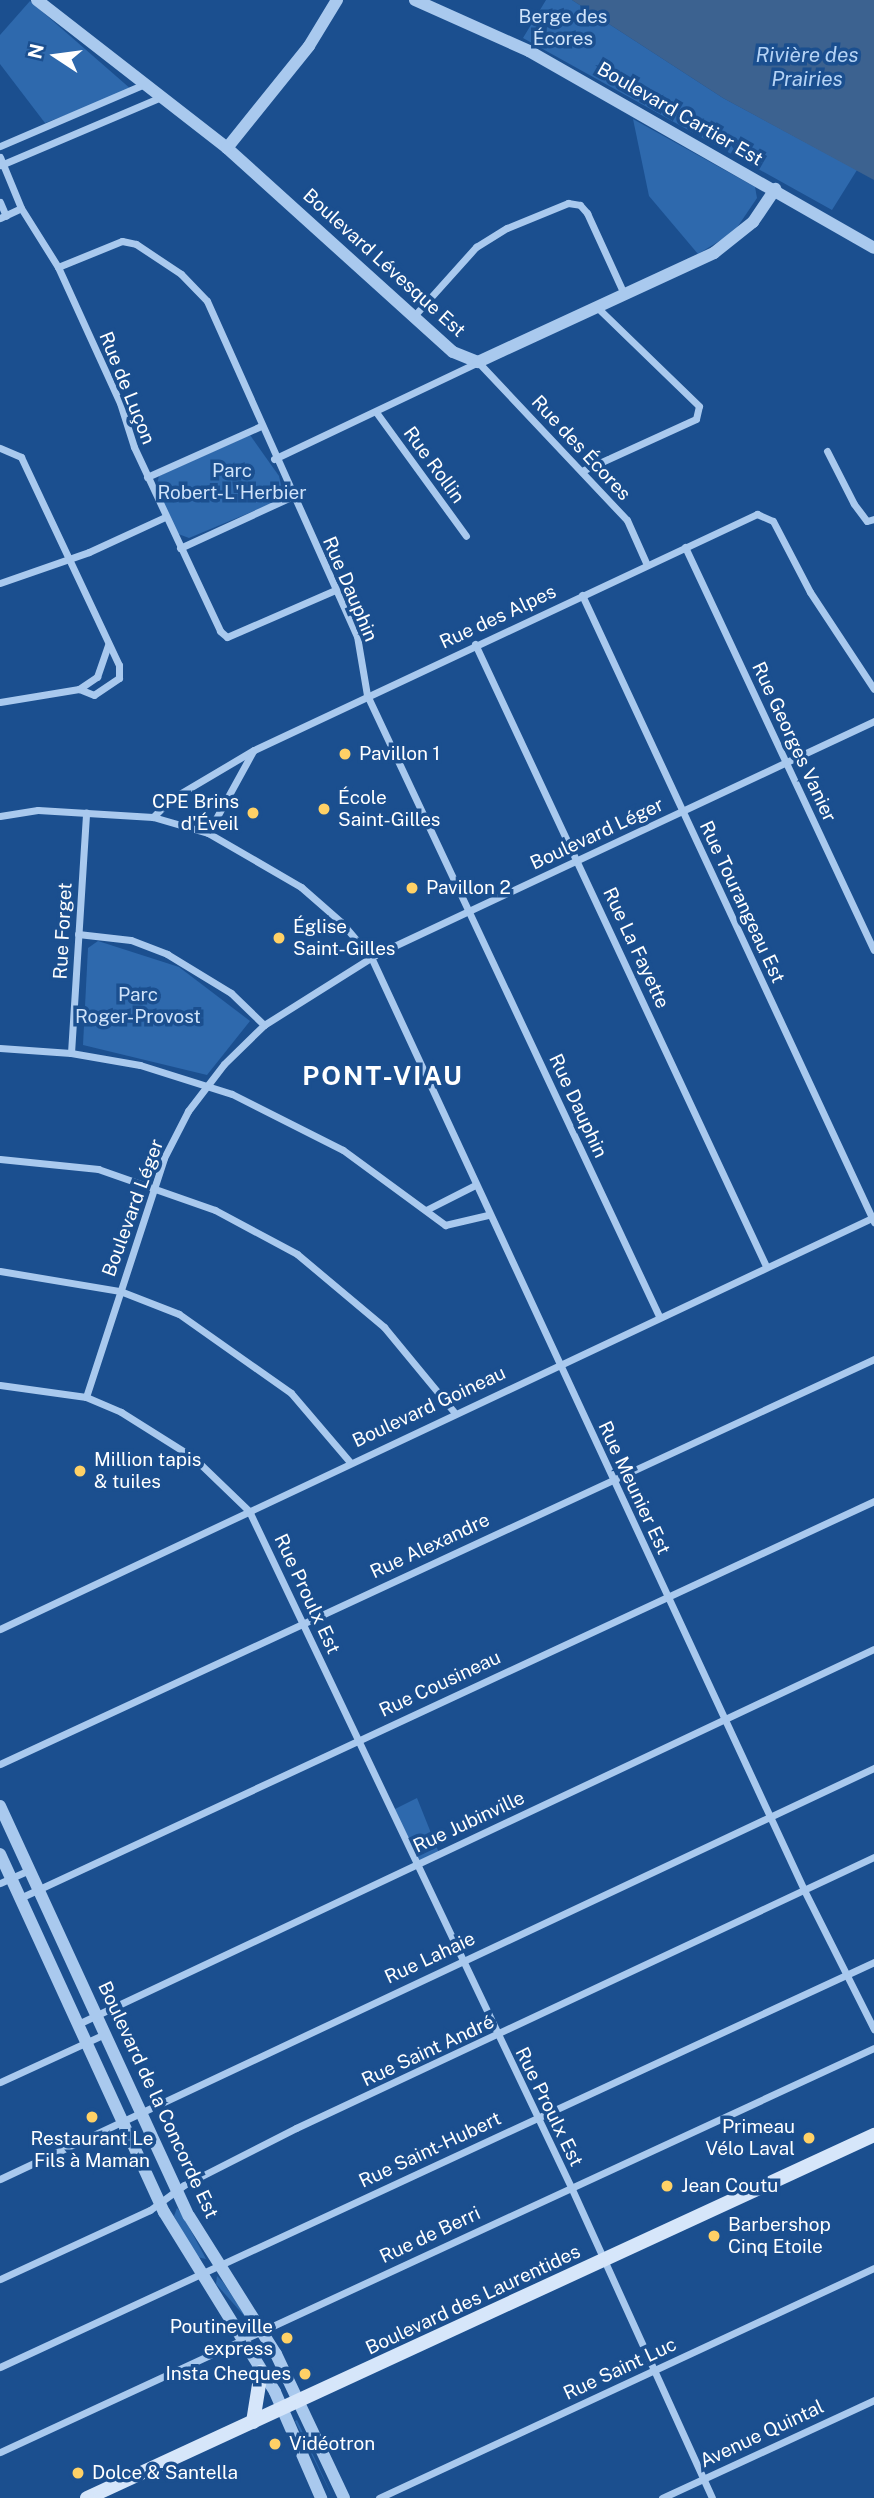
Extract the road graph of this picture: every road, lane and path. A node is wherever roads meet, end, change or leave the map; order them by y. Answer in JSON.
{"nodes":[{"id":1,"x":37,"y":0,"type":"edge"},
{"id":2,"x":337,"y":0,"type":"edge"},
{"id":3,"x":415,"y":0,"type":"edge"},
{"id":4,"x":145,"y":84,"type":"junction"},
{"id":5,"x":161,"y":97,"type":"junction"},
{"id":6,"x":0,"y":146,"type":"edge"},
{"id":7,"x":227,"y":148,"type":"junction"},
{"id":8,"x":1,"y":162,"type":"edge"},
{"id":9,"x":775,"y":190,"type":"junction"},
{"id":10,"x":0,"y":202,"type":"edge"},
{"id":11,"x":21,"y":208,"type":"junction"},
{"id":12,"x":3,"y":217,"type":"edge"},
{"id":13,"x":874,"y":248,"type":"edge"},
{"id":14,"x":58,"y":267,"type":"junction"},
{"id":15,"x":624,"y":294,"type":"junction"},
{"id":16,"x":597,"y":307,"type":"junction"},
{"id":17,"x":414,"y":316,"type":"junction"},
{"id":18,"x":478,"y":362,"type":"junction"},
{"id":19,"x":376,"y":412,"type":"junction"},
{"id":20,"x":259,"y":427,"type":"junction"},
{"id":21,"x":0,"y":448,"type":"edge"},
{"id":22,"x":827,"y":451,"type":"dead end"},
{"id":23,"x":274,"y":459,"type":"junction"},
{"id":24,"x":584,"y":470,"type":"junction"},
{"id":25,"x":147,"y":477,"type":"junction"},
{"id":26,"x":291,"y":497,"type":"junction"},
{"id":27,"x":165,"y":517,"type":"junction"},
{"id":28,"x":874,"y":519,"type":"edge"},
{"id":29,"x":466,"y":536,"type":"dead end"},
{"id":30,"x":685,"y":547,"type":"junction"},
{"id":31,"x":180,"y":548,"type":"junction"},
{"id":32,"x":66,"y":558,"type":"junction"},
{"id":33,"x":647,"y":565,"type":"junction"},
{"id":34,"x":0,"y":583,"type":"edge"},
{"id":35,"x":335,"y":590,"type":"junction"},
{"id":36,"x":582,"y":595,"type":"junction"},
{"id":37,"x":475,"y":644,"type":"junction"},
{"id":38,"x":108,"y":645,"type":"junction"},
{"id":39,"x":79,"y":689,"type":"junction"},
{"id":40,"x":874,"y":689,"type":"edge"},
{"id":41,"x":367,"y":695,"type":"junction"},
{"id":42,"x":0,"y":702,"type":"edge"},
{"id":43,"x":874,"y":722,"type":"edge"},
{"id":44,"x":254,"y":750,"type":"junction"},
{"id":45,"x":786,"y":763,"type":"junction"},
{"id":46,"x":86,"y":812,"type":"junction"},
{"id":47,"x":683,"y":812,"type":"junction"},
{"id":48,"x":0,"y":816,"type":"edge"},
{"id":49,"x":153,"y":817,"type":"junction"},
{"id":50,"x":208,"y":833,"type":"junction"},
{"id":51,"x":578,"y":862,"type":"junction"},
{"id":52,"x":469,"y":910,"type":"junction"},
{"id":53,"x":78,"y":934,"type":"junction"},
{"id":54,"x":874,"y":950,"type":"edge"},
{"id":55,"x":371,"y":957,"type":"junction"},
{"id":56,"x":264,"y":1025,"type":"junction"},
{"id":57,"x":0,"y":1048,"type":"edge"},
{"id":58,"x":71,"y":1053,"type":"junction"},
{"id":59,"x":208,"y":1087,"type":"junction"},
{"id":60,"x":0,"y":1160,"type":"edge"},
{"id":61,"x":475,"y":1185,"type":"junction"},
{"id":62,"x":153,"y":1188,"type":"junction"},
{"id":63,"x":426,"y":1210,"type":"junction"},
{"id":64,"x":488,"y":1215,"type":"junction"},
{"id":65,"x":873,"y":1219,"type":"edge"},
{"id":66,"x":766,"y":1266,"type":"junction"},
{"id":67,"x":0,"y":1271,"type":"edge"},
{"id":68,"x":120,"y":1291,"type":"junction"},
{"id":69,"x":659,"y":1315,"type":"junction"},
{"id":70,"x":874,"y":1359,"type":"edge"},
{"id":71,"x":558,"y":1363,"type":"junction"},
{"id":72,"x":0,"y":1385,"type":"edge"},
{"id":73,"x":86,"y":1397,"type":"junction"},
{"id":74,"x":454,"y":1412,"type":"junction"},
{"id":75,"x":350,"y":1462,"type":"junction"},
{"id":76,"x":612,"y":1480,"type":"junction"},
{"id":77,"x":874,"y":1501,"type":"edge"},
{"id":78,"x":249,"y":1511,"type":"junction"},
{"id":79,"x":667,"y":1596,"type":"junction"},
{"id":80,"x":303,"y":1622,"type":"junction"},
{"id":81,"x":0,"y":1629,"type":"edge"},
{"id":82,"x":874,"y":1648,"type":"edge"},
{"id":83,"x":724,"y":1720,"type":"junction"},
{"id":84,"x":358,"y":1739,"type":"junction"},
{"id":85,"x":0,"y":1764,"type":"edge"},
{"id":86,"x":874,"y":1768,"type":"edge"},
{"id":87,"x":0,"y":1806,"type":"edge"},
{"id":88,"x":769,"y":1816,"type":"junction"},
{"id":89,"x":0,"y":1854,"type":"edge"},
{"id":90,"x":874,"y":1857,"type":"edge"},
{"id":91,"x":415,"y":1864,"type":"junction"},
{"id":92,"x":29,"y":1870,"type":"junction"},
{"id":93,"x":5,"y":1880,"type":"edge"},
{"id":94,"x":38,"y":1889,"type":"junction"},
{"id":95,"x":804,"y":1890,"type":"junction"},
{"id":96,"x":20,"y":1898,"type":"junction"},
{"id":97,"x":461,"y":1961,"type":"junction"},
{"id":98,"x":874,"y":1962,"type":"edge"},
{"id":99,"x":848,"y":1974,"type":"junction"},
{"id":100,"x":96,"y":2015,"type":"junction"},
{"id":101,"x":78,"y":2024,"type":"junction"},
{"id":102,"x":874,"y":2029,"type":"edge"},
{"id":103,"x":105,"y":2034,"type":"junction"},
{"id":104,"x":496,"y":2037,"type":"junction"},
{"id":105,"x":86,"y":2042,"type":"junction"},
{"id":106,"x":874,"y":2048,"type":"edge"},
{"id":107,"x":0,"y":2082,"type":"edge"},
{"id":108,"x":141,"y":2112,"type":"junction"},
{"id":109,"x":536,"y":2118,"type":"junction"},
{"id":110,"x":122,"y":2122,"type":"junction"},
{"id":111,"x":874,"y":2135,"type":"edge"},
{"id":112,"x":0,"y":2179,"type":"edge"},
{"id":113,"x":571,"y":2187,"type":"junction"},
{"id":114,"x":177,"y":2190,"type":"junction"},
{"id":115,"x":160,"y":2204,"type":"junction"},
{"id":116,"x":604,"y":2261,"type":"junction"},
{"id":117,"x":218,"y":2265,"type":"junction"},
{"id":118,"x":874,"y":2268,"type":"edge"},
{"id":119,"x":200,"y":2273,"type":"junction"},
{"id":120,"x":0,"y":2279,"type":"edge"},
{"id":121,"x":261,"y":2330,"type":"junction"},
{"id":122,"x":242,"y":2339,"type":"junction"},
{"id":123,"x":0,"y":2367,"type":"edge"},
{"id":124,"x":655,"y":2371,"type":"junction"},
{"id":125,"x":261,"y":2372,"type":"junction"},
{"id":126,"x":874,"y":2400,"type":"edge"},
{"id":127,"x":299,"y":2401,"type":"junction"},
{"id":128,"x":281,"y":2409,"type":"junction"},
{"id":129,"x":253,"y":2422,"type":"junction"},
{"id":130,"x":0,"y":2452,"type":"edge"},
{"id":131,"x":703,"y":2479,"type":"junction"},
{"id":132,"x":87,"y":2498,"type":"edge"},
{"id":133,"x":321,"y":2498,"type":"edge"},
{"id":134,"x":344,"y":2498,"type":"edge"},
{"id":135,"x":379,"y":2498,"type":"edge"},
{"id":136,"x":662,"y":2498,"type":"edge"},
{"id":137,"x":712,"y":2498,"type":"edge"}],
"edges":[{"from":1,"to":4,"type":"street","name":"Boulevard Lévesque Est"},
{"from":2,"to":7,"type":"street"},
{"from":3,"to":9,"type":"street","name":"Boulevard Cartier Est"},
{"from":4,"to":5,"type":"street","name":"Boulevard Lévesque Est"},
{"from":4,"to":6,"type":"street"},
{"from":5,"to":7,"type":"street","name":"Boulevard Lévesque Est"},
{"from":5,"to":8,"type":"street"},
{"from":7,"to":17,"type":"street","name":"Boulevard Lévesque Est"},
{"from":8,"to":11,"type":"street","name":"Rue de Luçon"},
{"from":9,"to":13,"type":"street"},
{"from":9,"to":15,"type":"street"},
{"from":10,"to":12,"type":"street"},
{"from":11,"to":12,"type":"street"},
{"from":11,"to":14,"type":"street","name":"Rue de Luçon"},
{"from":14,"to":20,"type":"street","name":"Rue Dauphin"},
{"from":14,"to":25,"type":"street","name":"Rue de Luçon"},
{"from":15,"to":16,"type":"street"},
{"from":15,"to":17,"type":"street"},
{"from":16,"to":18,"type":"street"},
{"from":16,"to":24,"type":"street"},
{"from":17,"to":18,"type":"street","name":"Boulevard Lévesque Est"},
{"from":18,"to":19,"type":"street"},
{"from":18,"to":24,"type":"street","name":"Rue des Écores"},
{"from":19,"to":23,"type":"street"},
{"from":19,"to":29,"type":"street","name":"Rue Rollin"},
{"from":20,"to":23,"type":"street","name":"Rue Dauphin"},
{"from":20,"to":25,"type":"street"},
{"from":21,"to":32,"type":"street"},
{"from":22,"to":28,"type":"street"},
{"from":23,"to":26,"type":"street","name":"Rue Dauphin"},
{"from":24,"to":33,"type":"street","name":"Rue des Écores"},
{"from":25,"to":27,"type":"street","name":"Rue de Luçon"},
{"from":26,"to":31,"type":"street"},
{"from":26,"to":35,"type":"street","name":"Rue Dauphin"},
{"from":27,"to":31,"type":"street","name":"Rue de Luçon"},
{"from":27,"to":32,"type":"street"},
{"from":30,"to":33,"type":"street","name":"Rue des Alpes"},
{"from":30,"to":40,"type":"street","name":"Rue des Alpes"},
{"from":30,"to":45,"type":"street","name":"Rue Georges Vanier"},
{"from":31,"to":35,"type":"street","name":"Rue de Luçon"},
{"from":32,"to":34,"type":"street"},
{"from":32,"to":38,"type":"street"},
{"from":33,"to":36,"type":"street","name":"Rue des Alpes"},
{"from":35,"to":41,"type":"street","name":"Rue Dauphin"},
{"from":36,"to":37,"type":"street","name":"Rue des Alpes"},
{"from":36,"to":47,"type":"street","name":"Rue Tourangeau Est"},
{"from":37,"to":41,"type":"street","name":"Rue des Alpes"},
{"from":37,"to":51,"type":"street","name":"Rue La Fayette"},
{"from":38,"to":39,"type":"street"},
{"from":38,"to":39,"type":"street"},
{"from":39,"to":42,"type":"street"},
{"from":41,"to":44,"type":"street","name":"Rue des Alpes"},
{"from":41,"to":52,"type":"street","name":"Rue Dauphin"},
{"from":43,"to":45,"type":"street","name":"Boulevard Léger"},
{"from":44,"to":49,"type":"street","name":"Rue des Alpes"},
{"from":44,"to":50,"type":"street"},
{"from":45,"to":47,"type":"street","name":"Boulevard Léger"},
{"from":45,"to":54,"type":"street","name":"Rue Georges Vanier"},
{"from":46,"to":48,"type":"street","name":"Rue Meunier Est"},
{"from":46,"to":49,"type":"street","name":"Rue Meunier Est"},
{"from":46,"to":53,"type":"street","name":"Rue Forget"},
{"from":47,"to":51,"type":"street","name":"Boulevard Léger"},
{"from":47,"to":65,"type":"street","name":"Rue Tourangeau Est"},
{"from":49,"to":50,"type":"street","name":"Rue Meunier Est"},
{"from":50,"to":55,"type":"street","name":"Rue Meunier Est"},
{"from":51,"to":52,"type":"street","name":"Boulevard Léger"},
{"from":51,"to":66,"type":"street","name":"Rue La Fayette"},
{"from":52,"to":55,"type":"street","name":"Boulevard Léger"},
{"from":52,"to":69,"type":"street","name":"Rue Dauphin"},
{"from":53,"to":56,"type":"street"},
{"from":53,"to":58,"type":"street","name":"Rue Forget"},
{"from":55,"to":56,"type":"street","name":"Boulevard Léger"},
{"from":55,"to":61,"type":"street","name":"Rue Meunier Est"},
{"from":56,"to":59,"type":"street","name":"Boulevard Léger"},
{"from":57,"to":58,"type":"street"},
{"from":58,"to":59,"type":"street"},
{"from":59,"to":62,"type":"street","name":"Boulevard Léger"},
{"from":59,"to":63,"type":"street"},
{"from":60,"to":62,"type":"street"},
{"from":61,"to":63,"type":"street"},
{"from":61,"to":64,"type":"street","name":"Rue Meunier Est"},
{"from":62,"to":68,"type":"street","name":"Boulevard Léger"},
{"from":62,"to":74,"type":"street"},
{"from":63,"to":64,"type":"street"},
{"from":64,"to":71,"type":"street","name":"Rue Meunier Est"},
{"from":65,"to":66,"type":"street","name":"Boulevard Goineau"},
{"from":66,"to":69,"type":"street","name":"Boulevard Goineau"},
{"from":67,"to":68,"type":"street"},
{"from":68,"to":73,"type":"street","name":"Boulevard Léger"},
{"from":68,"to":75,"type":"street"},
{"from":69,"to":71,"type":"street","name":"Boulevard Goineau"},
{"from":70,"to":76,"type":"street","name":"Rue Alexandre"},
{"from":71,"to":74,"type":"street","name":"Boulevard Goineau"},
{"from":71,"to":76,"type":"street","name":"Rue Meunier Est"},
{"from":72,"to":73,"type":"street","name":"Rue Proulx Est"},
{"from":73,"to":78,"type":"street","name":"Rue Proulx Est"},
{"from":74,"to":75,"type":"street","name":"Boulevard Goineau"},
{"from":75,"to":78,"type":"street","name":"Boulevard Goineau"},
{"from":76,"to":79,"type":"street","name":"Rue Meunier Est"},
{"from":76,"to":80,"type":"street","name":"Rue Alexandre"},
{"from":77,"to":79,"type":"street","name":"Rue Cousineau"},
{"from":78,"to":80,"type":"street","name":"Rue Proulx Est"},
{"from":78,"to":81,"type":"street","name":"Boulevard Goineau"},
{"from":79,"to":83,"type":"street","name":"Rue Meunier Est"},
{"from":79,"to":84,"type":"street","name":"Rue Cousineau"},
{"from":80,"to":84,"type":"street","name":"Rue Proulx Est"},
{"from":80,"to":85,"type":"street","name":"Rue Alexandre"},
{"from":82,"to":83,"type":"street","name":"Rue Jubinville"},
{"from":83,"to":88,"type":"street","name":"Rue Meunier Est"},
{"from":83,"to":91,"type":"street","name":"Rue Jubinville"},
{"from":84,"to":91,"type":"street","name":"Rue Proulx Est"},
{"from":84,"to":94,"type":"street","name":"Rue Cousineau"},
{"from":86,"to":88,"type":"street","name":"Rue Lahaie"},
{"from":87,"to":92,"type":"street","name":"Boulevard de la Concorde Est"},
{"from":88,"to":95,"type":"street","name":"Rue Meunier Est"},
{"from":88,"to":97,"type":"street","name":"Rue Lahaie"},
{"from":89,"to":93,"type":"street"},
{"from":90,"to":95,"type":"street","name":"Rue Saint André"},
{"from":91,"to":97,"type":"street","name":"Rue Proulx Est"},
{"from":91,"to":100,"type":"street","name":"Rue Jubinville"},
{"from":92,"to":93,"type":"street"},
{"from":92,"to":94,"type":"street","name":"Boulevard de la Concorde Est"},
{"from":93,"to":96,"type":"street"},
{"from":94,"to":96,"type":"street","name":"Rue Cousineau"},
{"from":94,"to":100,"type":"street","name":"Boulevard de la Concorde Est"},
{"from":95,"to":99,"type":"street","name":"Rue Meunier Est"},
{"from":95,"to":104,"type":"street","name":"Rue Saint André"},
{"from":96,"to":101,"type":"street"},
{"from":97,"to":104,"type":"street","name":"Rue Proulx Est"},
{"from":97,"to":108,"type":"street","name":"Rue Lahaie"},
{"from":98,"to":99,"type":"street","name":"Rue Saint-Hubert"},
{"from":99,"to":102,"type":"street","name":"Rue Meunier Est"},
{"from":99,"to":109,"type":"street","name":"Rue Saint-Hubert"},
{"from":100,"to":101,"type":"street","name":"Rue Jubinville"},
{"from":100,"to":103,"type":"street","name":"Boulevard de la Concorde Est"},
{"from":101,"to":105,"type":"street"},
{"from":103,"to":105,"type":"street"},
{"from":103,"to":108,"type":"street","name":"Boulevard de la Concorde Est"},
{"from":104,"to":109,"type":"street","name":"Rue Proulx Est"},
{"from":104,"to":114,"type":"street","name":"Rue Saint André"},
{"from":105,"to":107,"type":"street"},
{"from":105,"to":110,"type":"street"},
{"from":106,"to":113,"type":"street","name":"Rue de Berri"},
{"from":108,"to":110,"type":"street","name":"Rue Lahaie"},
{"from":108,"to":114,"type":"street","name":"Boulevard de la Concorde Est"},
{"from":109,"to":113,"type":"street","name":"Rue Proulx Est"},
{"from":109,"to":117,"type":"street","name":"Rue Saint-Hubert"},
{"from":110,"to":112,"type":"street","name":"Rue Lahaie"},
{"from":110,"to":115,"type":"street"},
{"from":111,"to":116,"type":"main road","name":"Boulevard des Laurentides"},
{"from":113,"to":116,"type":"street","name":"Rue Proulx Est"},
{"from":113,"to":121,"type":"street","name":"Rue de Berri"},
{"from":114,"to":115,"type":"street","name":"Rue Saint André"},
{"from":114,"to":117,"type":"street","name":"Boulevard de la Concorde Est"},
{"from":115,"to":119,"type":"street"},
{"from":115,"to":120,"type":"street","name":"Rue Saint André"},
{"from":116,"to":124,"type":"street","name":"Rue Proulx Est"},
{"from":116,"to":127,"type":"main road","name":"Boulevard des Laurentides"},
{"from":117,"to":119,"type":"street","name":"Rue Saint-Hubert"},
{"from":117,"to":121,"type":"street","name":"Boulevard de la Concorde Est"},
{"from":118,"to":124,"type":"street","name":"Rue Saint Luc"},
{"from":119,"to":122,"type":"street"},
{"from":119,"to":123,"type":"street","name":"Rue Saint-Hubert"},
{"from":121,"to":122,"type":"street","name":"Rue de Berri"},
{"from":121,"to":127,"type":"street","name":"Boulevard de la Concorde Est"},
{"from":122,"to":125,"type":"street"},
{"from":122,"to":130,"type":"street","name":"Rue de Berri"},
{"from":124,"to":131,"type":"street","name":"Rue Proulx Est"},
{"from":124,"to":135,"type":"street","name":"Rue Saint Luc"},
{"from":125,"to":128,"type":"street"},
{"from":125,"to":129,"type":"main road"},
{"from":126,"to":131,"type":"street","name":"Avenue Quintal"},
{"from":127,"to":128,"type":"main road","name":"Boulevard des Laurentides"},
{"from":127,"to":134,"type":"street","name":"Boulevard de la Concorde Est"},
{"from":128,"to":129,"type":"main road","name":"Boulevard des Laurentides"},
{"from":128,"to":133,"type":"street"},
{"from":129,"to":132,"type":"main road","name":"Boulevard des Laurentides"},
{"from":131,"to":136,"type":"street","name":"Avenue Quintal"},
{"from":131,"to":137,"type":"street","name":"Rue Proulx Est"}]}
